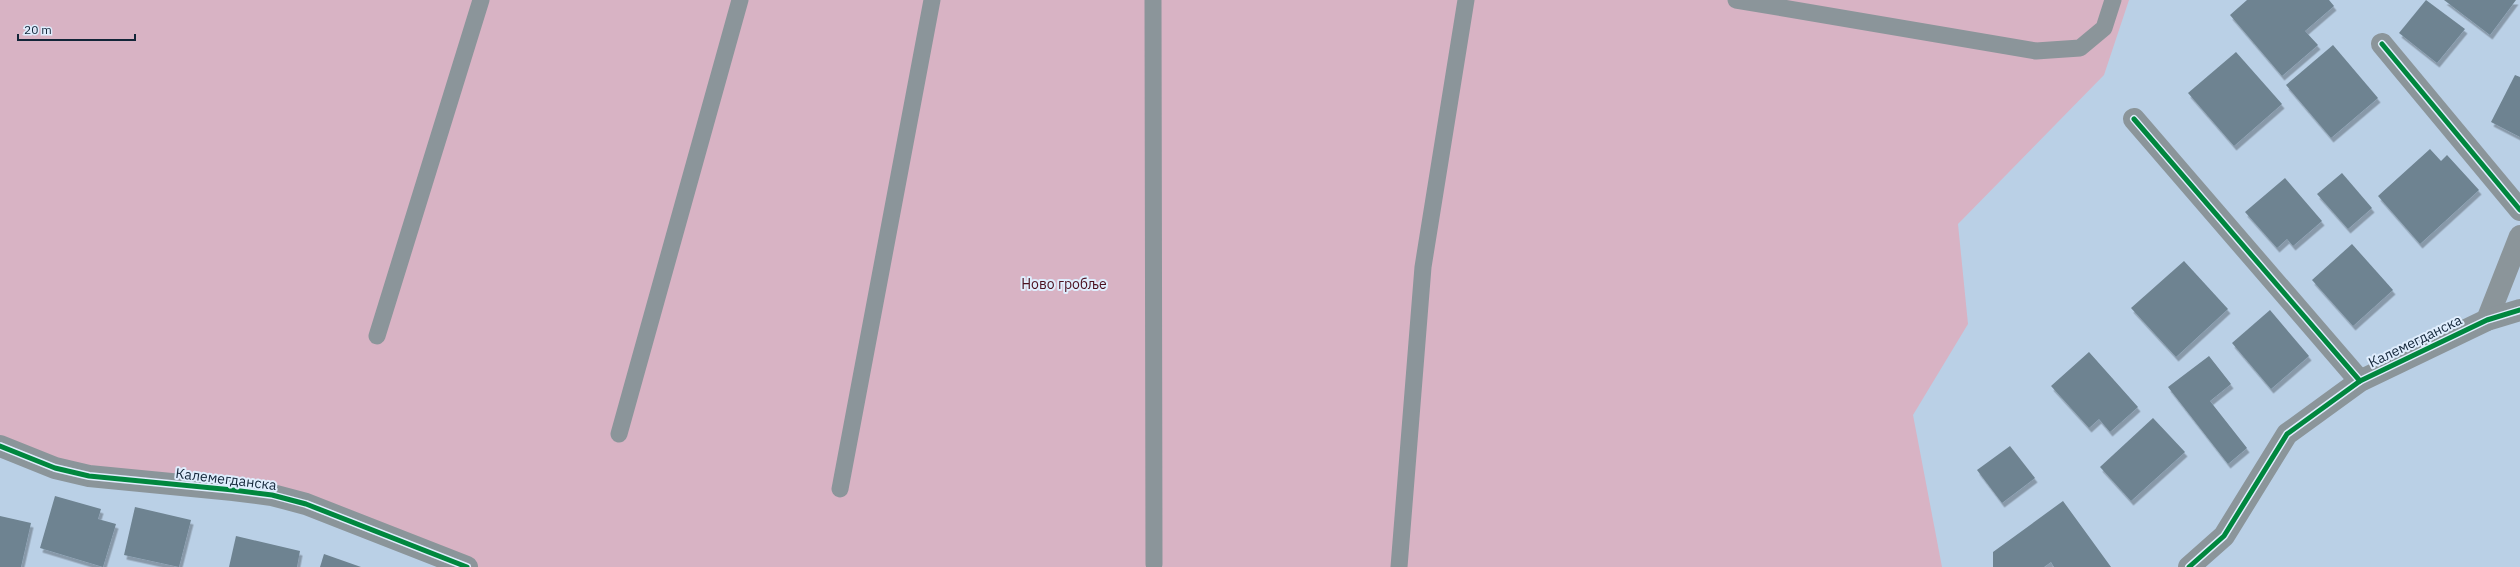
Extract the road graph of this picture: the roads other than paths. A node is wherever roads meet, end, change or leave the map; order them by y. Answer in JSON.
{"nodes":[{"id":1,"x":481,"y":0,"type":"edge"},
{"id":2,"x":740,"y":0,"type":"edge"},
{"id":3,"x":932,"y":0,"type":"edge"},
{"id":4,"x":1153,"y":0,"type":"edge"},
{"id":5,"x":1466,"y":0,"type":"edge"},
{"id":6,"x":1736,"y":0,"type":"edge"},
{"id":7,"x":2113,"y":0,"type":"edge"},
{"id":8,"x":2382,"y":44,"type":"dead end"},
{"id":9,"x":2134,"y":119,"type":"dead end"},
{"id":10,"x":2520,"y":210,"type":"edge"},
{"id":11,"x":2520,"y":236,"type":"edge"},
{"id":12,"x":2520,"y":310,"type":"edge"},
{"id":13,"x":2487,"y":320,"type":"junction"},
{"id":14,"x":377,"y":336,"type":"dead end"},
{"id":15,"x":2360,"y":381,"type":"junction"},
{"id":16,"x":619,"y":434,"type":"dead end"},
{"id":17,"x":0,"y":446,"type":"edge"},
{"id":18,"x":840,"y":489,"type":"dead end"},
{"id":19,"x":1154,"y":564,"type":"dead end"},
{"id":20,"x":467,"y":567,"type":"edge"},
{"id":21,"x":1399,"y":567,"type":"edge"},
{"id":22,"x":2189,"y":567,"type":"edge"}],
"edges":[{"from":1,"to":14,"type":"lane"},
{"from":2,"to":16,"type":"lane"},
{"from":3,"to":18,"type":"lane"},
{"from":4,"to":19,"type":"lane"},
{"from":5,"to":21,"type":"lane"},
{"from":6,"to":7,"type":"lane"},
{"from":8,"to":10,"type":"street"},
{"from":9,"to":15,"type":"street"},
{"from":11,"to":13,"type":"street"},
{"from":12,"to":13,"type":"street","name":"Калемегданска"},
{"from":13,"to":15,"type":"street","name":"Калемегданска"},
{"from":15,"to":22,"type":"street","name":"Калемегданска"},
{"from":17,"to":20,"type":"street","name":"Калемегданска"}]}
